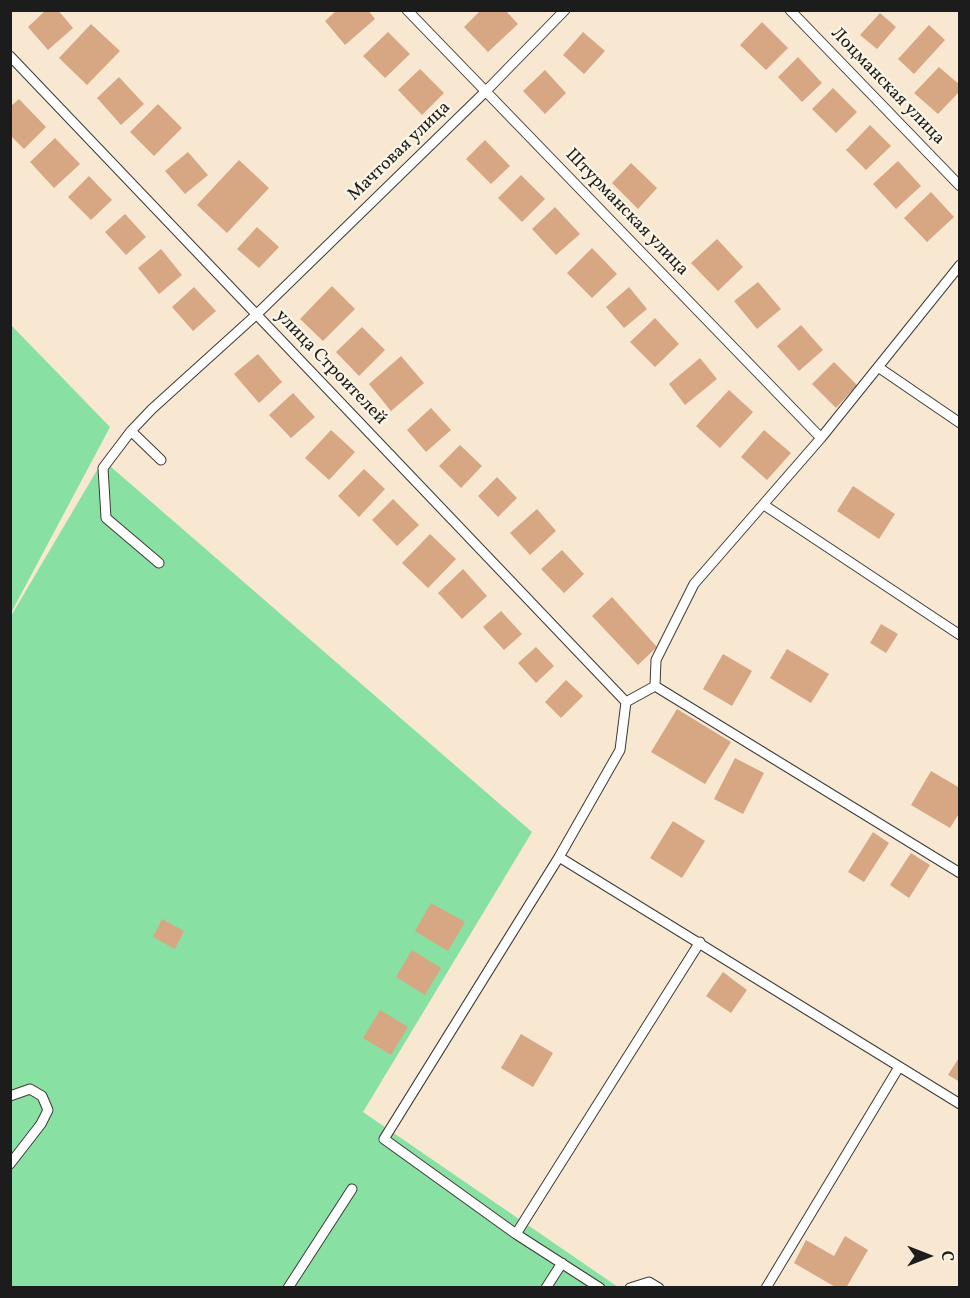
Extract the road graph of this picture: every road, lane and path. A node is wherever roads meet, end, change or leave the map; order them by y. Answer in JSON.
{"nodes":[{"id":1,"x":406,"y":10,"type":"edge"},
{"id":2,"x":565,"y":10,"type":"edge"},
{"id":3,"x":790,"y":10,"type":"edge"},
{"id":4,"x":10,"y":56,"type":"edge"},
{"id":5,"x":486,"y":92,"type":"junction"},
{"id":6,"x":960,"y":186,"type":"edge"},
{"id":7,"x":960,"y":265,"type":"edge"},
{"id":8,"x":256,"y":315,"type":"junction"},
{"id":9,"x":878,"y":367,"type":"junction"},
{"id":10,"x":960,"y":423,"type":"edge"},
{"id":11,"x":131,"y":431,"type":"junction"},
{"id":12,"x":821,"y":438,"type":"junction"},
{"id":13,"x":161,"y":460,"type":"dead end"},
{"id":14,"x":764,"y":505,"type":"junction"},
{"id":15,"x":159,"y":563,"type":"dead end"},
{"id":16,"x":960,"y":635,"type":"edge"},
{"id":17,"x":655,"y":686,"type":"junction"},
{"id":18,"x":626,"y":702,"type":"junction"},
{"id":19,"x":559,"y":857,"type":"junction"},
{"id":20,"x":960,"y":873,"type":"edge"},
{"id":21,"x":700,"y":942,"type":"junction"},
{"id":22,"x":899,"y":1066,"type":"junction"},
{"id":23,"x":10,"y":1096,"type":"edge"},
{"id":24,"x":960,"y":1104,"type":"edge"},
{"id":25,"x":10,"y":1164,"type":"edge"},
{"id":26,"x":352,"y":1189,"type":"dead end"},
{"id":27,"x":516,"y":1234,"type":"junction"},
{"id":28,"x":562,"y":1263,"type":"junction"},
{"id":29,"x":288,"y":1287,"type":"edge"},
{"id":30,"x":546,"y":1287,"type":"edge"},
{"id":31,"x":600,"y":1287,"type":"edge"},
{"id":32,"x":630,"y":1287,"type":"edge"},
{"id":33,"x":658,"y":1287,"type":"edge"},
{"id":34,"x":765,"y":1287,"type":"edge"}],
"edges":[{"from":1,"to":5,"type":"lane","name":"Штурманская улица"},
{"from":2,"to":5,"type":"lane","name":"Мачтовая улица"},
{"from":3,"to":6,"type":"lane","name":"Лоцманская улица"},
{"from":4,"to":8,"type":"lane","name":"улица Строителей"},
{"from":5,"to":8,"type":"lane","name":"Мачтовая улица"},
{"from":5,"to":12,"type":"lane","name":"Штурманская улица"},
{"from":7,"to":9,"type":"lane"},
{"from":8,"to":11,"type":"lane","name":"Мачтовая улица"},
{"from":8,"to":18,"type":"lane","name":"улица Строителей"},
{"from":9,"to":10,"type":"lane"},
{"from":9,"to":12,"type":"lane"},
{"from":11,"to":13,"type":"lane"},
{"from":11,"to":15,"type":"lane","name":"Мачтовая улица"},
{"from":12,"to":14,"type":"lane"},
{"from":14,"to":16,"type":"lane"},
{"from":14,"to":17,"type":"lane"},
{"from":17,"to":18,"type":"lane"},
{"from":17,"to":20,"type":"lane"},
{"from":18,"to":19,"type":"lane"},
{"from":19,"to":21,"type":"lane"},
{"from":19,"to":27,"type":"lane"},
{"from":21,"to":22,"type":"lane"},
{"from":21,"to":27,"type":"lane"},
{"from":22,"to":24,"type":"lane"},
{"from":22,"to":34,"type":"lane"},
{"from":23,"to":25,"type":"lane"},
{"from":26,"to":29,"type":"lane"},
{"from":27,"to":28,"type":"lane"},
{"from":28,"to":30,"type":"lane"},
{"from":28,"to":31,"type":"lane"},
{"from":32,"to":33,"type":"lane"}]}
